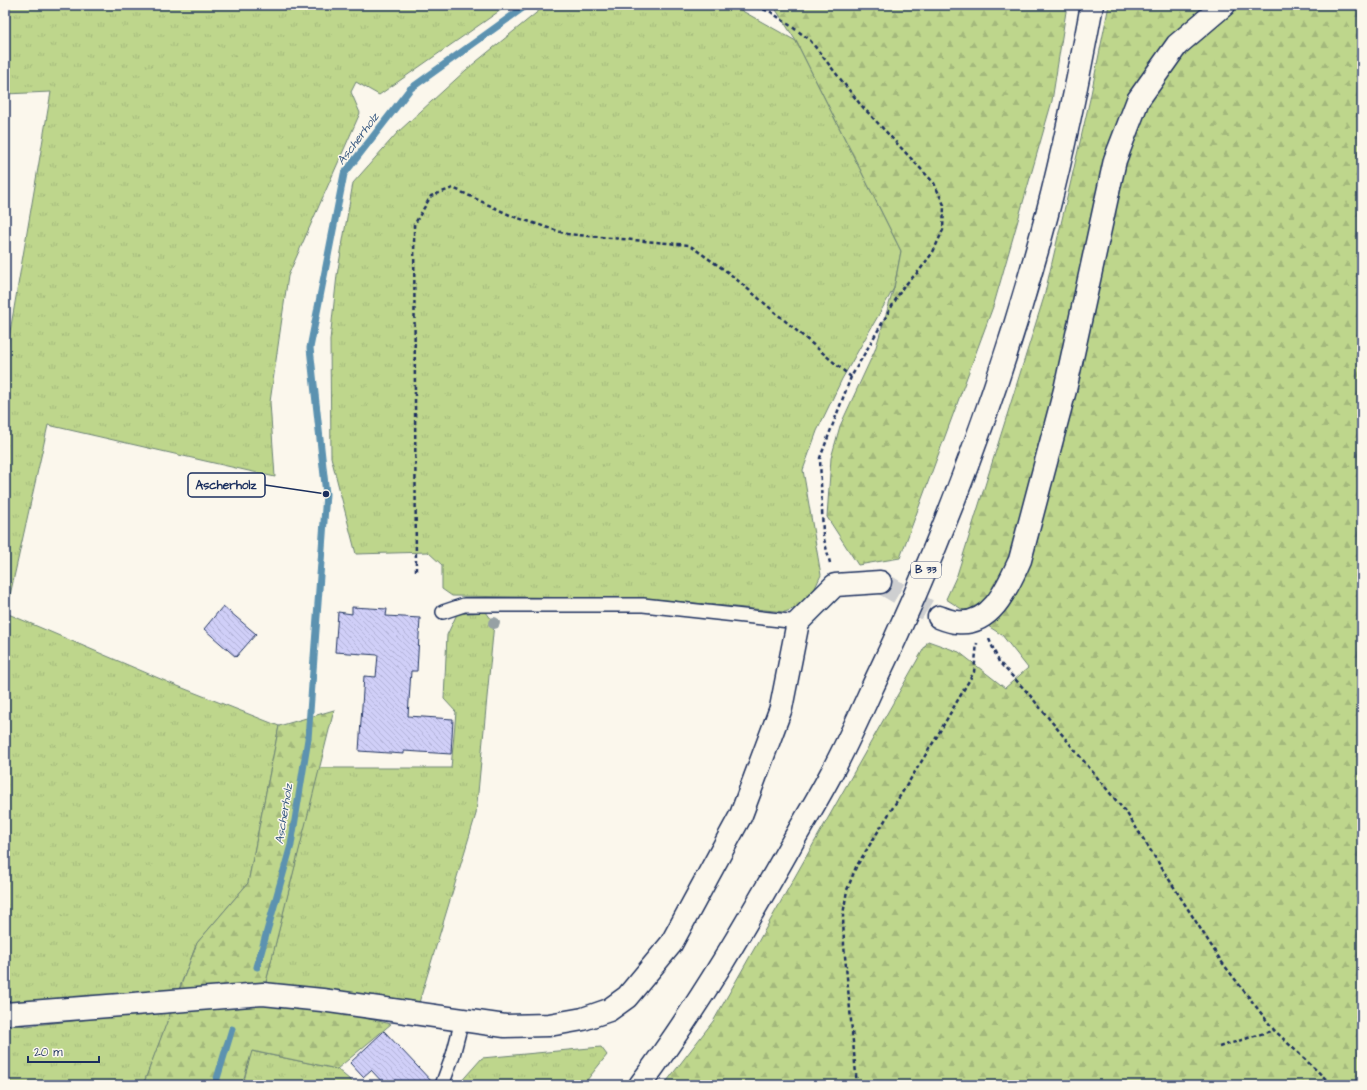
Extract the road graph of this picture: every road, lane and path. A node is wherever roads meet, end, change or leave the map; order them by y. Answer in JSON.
{"nodes":[{"id":1,"x":750,"y":5,"type":"edge"},
{"id":2,"x":1092,"y":5,"type":"edge"},
{"id":3,"x":1224,"y":5,"type":"edge"},
{"id":4,"x":850,"y":377,"type":"junction"},
{"id":5,"x":416,"y":570,"type":"dead end"},
{"id":6,"x":880,"y":582,"type":"tunnel mouth"},
{"id":7,"x":835,"y":585,"type":"junction"},
{"id":8,"x":443,"y":612,"type":"dead end"},
{"id":9,"x":939,"y":617,"type":"tunnel mouth"},
{"id":10,"x":980,"y":619,"type":"junction"},
{"id":11,"x":798,"y":622,"type":"junction"},
{"id":12,"x":5,"y":1014,"type":"edge"},
{"id":13,"x":462,"y":1020,"type":"junction"},
{"id":14,"x":1274,"y":1030,"type":"junction"},
{"id":15,"x":1219,"y":1047,"type":"dead end"},
{"id":16,"x":442,"y":1085,"type":"edge"},
{"id":17,"x":640,"y":1085,"type":"edge"},
{"id":18,"x":857,"y":1085,"type":"edge"},
{"id":19,"x":1332,"y":1085,"type":"edge"}],
"edges":[{"from":1,"to":4,"type":"path"},
{"from":2,"to":17,"type":"street","number":"B 33"},
{"from":3,"to":10,"type":"street"},
{"from":4,"to":5,"type":"path"},
{"from":4,"to":7,"type":"path"},
{"from":6,"to":7,"type":"street"},
{"from":7,"to":11,"type":"street"},
{"from":8,"to":11,"type":"lane"},
{"from":9,"to":10,"type":"street"},
{"from":10,"to":14,"type":"path"},
{"from":10,"to":18,"type":"path"},
{"from":11,"to":13,"type":"street"},
{"from":12,"to":13,"type":"street"},
{"from":13,"to":16,"type":"lane"},
{"from":14,"to":15,"type":"path"},
{"from":14,"to":19,"type":"path"}]}
